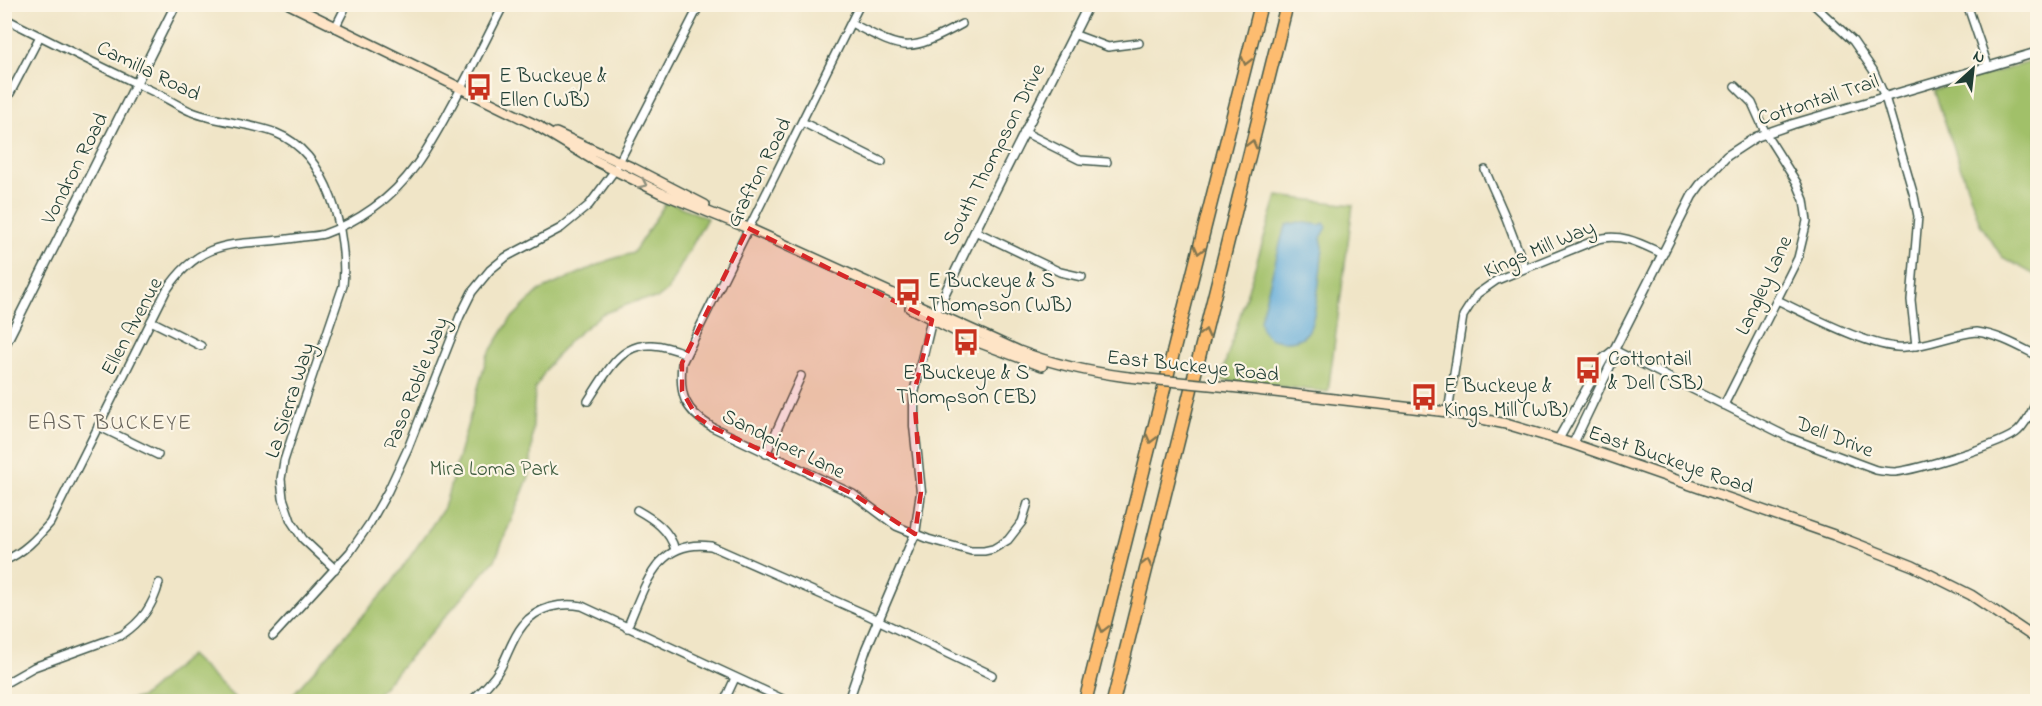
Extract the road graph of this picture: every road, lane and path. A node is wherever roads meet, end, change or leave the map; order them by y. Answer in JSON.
{"nodes":[{"id":1,"x":176,"y":4,"type":"edge"},
{"id":2,"x":283,"y":4,"type":"edge"},
{"id":3,"x":289,"y":4,"type":"edge"},
{"id":4,"x":347,"y":4,"type":"edge"},
{"id":5,"x":504,"y":4,"type":"edge"},
{"id":6,"x":700,"y":4,"type":"edge"},
{"id":7,"x":860,"y":4,"type":"edge"},
{"id":8,"x":1089,"y":4,"type":"edge"},
{"id":9,"x":1261,"y":4,"type":"edge"},
{"id":10,"x":1287,"y":4,"type":"edge"},
{"id":11,"x":1813,"y":4,"type":"edge"},
{"id":12,"x":1967,"y":4,"type":"edge"},
{"id":13,"x":300,"y":11,"type":"junction"},
{"id":14,"x":4,"y":18,"type":"edge"},
{"id":15,"x":851,"y":23,"type":"junction"},
{"id":16,"x":962,"y":24,"type":"dead end"},
{"id":17,"x":335,"y":28,"type":"junction"},
{"id":18,"x":1073,"y":34,"type":"junction"},
{"id":19,"x":40,"y":36,"type":"junction"},
{"id":20,"x":1138,"y":43,"type":"dead end"},
{"id":21,"x":2037,"y":52,"type":"edge"},
{"id":22,"x":1988,"y":66,"type":"junction"},
{"id":23,"x":137,"y":84,"type":"junction"},
{"id":24,"x":1735,"y":86,"type":"dead end"},
{"id":25,"x":461,"y":89,"type":"junction"},
{"id":26,"x":1885,"y":97,"type":"junction"},
{"id":27,"x":4,"y":105,"type":"edge"},
{"id":28,"x":802,"y":122,"type":"junction"},
{"id":29,"x":1024,"y":132,"type":"junction"},
{"id":30,"x":1766,"y":134,"type":"junction"},
{"id":31,"x":882,"y":162,"type":"dead end"},
{"id":32,"x":1107,"y":162,"type":"dead end"},
{"id":33,"x":617,"y":166,"type":"junction"},
{"id":34,"x":1485,"y":170,"type":"dead end"},
{"id":35,"x":339,"y":227,"type":"junction"},
{"id":36,"x":748,"y":228,"type":"junction"},
{"id":37,"x":975,"y":231,"type":"junction"},
{"id":38,"x":1663,"y":254,"type":"junction"},
{"id":39,"x":1525,"y":268,"type":"junction"},
{"id":40,"x":1082,"y":278,"type":"dead end"},
{"id":41,"x":1777,"y":300,"type":"junction"},
{"id":42,"x":933,"y":317,"type":"junction"},
{"id":43,"x":151,"y":321,"type":"junction"},
{"id":44,"x":8,"y":332,"type":"edge"},
{"id":45,"x":201,"y":346,"type":"dead end"},
{"id":46,"x":1916,"y":346,"type":"junction"},
{"id":47,"x":4,"y":347,"type":"edge"},
{"id":48,"x":1614,"y":350,"type":"junction"},
{"id":49,"x":686,"y":354,"type":"junction"},
{"id":50,"x":2037,"y":356,"type":"edge"},
{"id":51,"x":801,"y":376,"type":"dead end"},
{"id":52,"x":2037,"y":399,"type":"edge"},
{"id":53,"x":588,"y":401,"type":"dead end"},
{"id":54,"x":1724,"y":405,"type":"junction"},
{"id":55,"x":1448,"y":412,"type":"junction"},
{"id":56,"x":98,"y":426,"type":"junction"},
{"id":57,"x":1558,"y":440,"type":"junction"},
{"id":58,"x":1573,"y":444,"type":"junction"},
{"id":59,"x":766,"y":454,"type":"junction"},
{"id":60,"x":158,"y":455,"type":"dead end"},
{"id":61,"x":1028,"y":503,"type":"dead end"},
{"id":62,"x":637,"y":510,"type":"dead end"},
{"id":63,"x":915,"y":534,"type":"junction"},
{"id":64,"x":675,"y":550,"type":"junction"},
{"id":65,"x":4,"y":561,"type":"edge"},
{"id":66,"x":335,"y":569,"type":"junction"},
{"id":67,"x":159,"y":583,"type":"dead end"},
{"id":68,"x":878,"y":621,"type":"junction"},
{"id":69,"x":627,"y":628,"type":"junction"},
{"id":70,"x":273,"y":636,"type":"dead end"},
{"id":71,"x":2037,"y":640,"type":"edge"},
{"id":72,"x":992,"y":675,"type":"dead end"},
{"id":73,"x":735,"y":678,"type":"junction"},
{"id":74,"x":4,"y":684,"type":"edge"},
{"id":75,"x":470,"y":702,"type":"edge"},
{"id":76,"x":724,"y":702,"type":"edge"},
{"id":77,"x":789,"y":702,"type":"edge"},
{"id":78,"x":848,"y":702,"type":"edge"},
{"id":79,"x":1085,"y":702,"type":"edge"},
{"id":80,"x":1113,"y":702,"type":"edge"}],
"edges":[{"from":1,"to":23,"type":"street","name":"Vondron Road"},
{"from":2,"to":13,"type":"main road","name":"East Buckeye Road"},
{"from":3,"to":13,"type":"main road","name":"East Buckeye Road"},
{"from":4,"to":17,"type":"street"},
{"from":5,"to":25,"type":"street","name":"Ellen Avenue"},
{"from":6,"to":33,"type":"street","name":"Paso Robl'e Way"},
{"from":7,"to":15,"type":"street","name":"Grafton Road"},
{"from":8,"to":18,"type":"street","name":"South Thompson Drive"},
{"from":9,"to":79,"type":"highway","one_way":true},
{"from":80,"to":10,"type":"highway","one_way":true},
{"from":11,"to":26,"type":"street"},
{"from":12,"to":22,"type":"street"},
{"from":13,"to":17,"type":"main road","name":"East Buckeye Road"},
{"from":14,"to":19,"type":"street","name":"Camilla Road"},
{"from":15,"to":16,"type":"street"},
{"from":15,"to":28,"type":"street","name":"Grafton Road"},
{"from":17,"to":25,"type":"main road","name":"East Buckeye Road"},
{"from":18,"to":20,"type":"street"},
{"from":18,"to":29,"type":"street","name":"South Thompson Drive"},
{"from":19,"to":23,"type":"street","name":"Camilla Road"},
{"from":19,"to":27,"type":"street"},
{"from":21,"to":22,"type":"street","name":"Cottontail Trail"},
{"from":22,"to":26,"type":"street","name":"Cottontail Trail"},
{"from":23,"to":35,"type":"street","name":"Camilla Road"},
{"from":23,"to":44,"type":"street","name":"Vondron Road"},
{"from":24,"to":30,"type":"street","name":"Langley Lane"},
{"from":25,"to":33,"type":"main road","name":"East Buckeye Road"},
{"from":25,"to":35,"type":"street","name":"Ellen Avenue"},
{"from":26,"to":30,"type":"street","name":"Cottontail Trail"},
{"from":26,"to":46,"type":"street"},
{"from":28,"to":31,"type":"street"},
{"from":28,"to":36,"type":"street","name":"Grafton Road"},
{"from":29,"to":32,"type":"street"},
{"from":29,"to":37,"type":"street","name":"South Thompson Drive"},
{"from":30,"to":38,"type":"street","name":"Cottontail Trail"},
{"from":30,"to":41,"type":"street","name":"Langley Lane"},
{"from":33,"to":36,"type":"main road","name":"East Buckeye Road"},
{"from":33,"to":66,"type":"street","name":"Paso Robl'e Way"},
{"from":34,"to":39,"type":"street"},
{"from":35,"to":43,"type":"street","name":"Ellen Avenue"},
{"from":35,"to":66,"type":"street","name":"La Sierra Way"},
{"from":36,"to":42,"type":"main road","name":"East Buckeye Road"},
{"from":36,"to":49,"type":"street","name":"Grafton Road"},
{"from":37,"to":40,"type":"street"},
{"from":37,"to":42,"type":"street","name":"South Thompson Drive"},
{"from":38,"to":39,"type":"street","name":"Kings Mill Way"},
{"from":38,"to":48,"type":"street","name":"Cottontail Trail"},
{"from":39,"to":55,"type":"street","name":"Kings Mill Way"},
{"from":41,"to":46,"type":"street"},
{"from":41,"to":54,"type":"street","name":"Langley Lane"},
{"from":42,"to":55,"type":"main road","name":"East Buckeye Road","bridge":true},
{"from":42,"to":63,"type":"street","name":"South Thompson Drive"},
{"from":43,"to":45,"type":"street"},
{"from":43,"to":56,"type":"street","name":"Ellen Avenue"},
{"from":44,"to":47,"type":"street","name":"Vondron Road"},
{"from":46,"to":50,"type":"street"},
{"from":48,"to":54,"type":"street","name":"Dell Drive"},
{"from":48,"to":57,"type":"street","name":"Cottontail Trail"},
{"from":48,"to":58,"type":"street","name":"Cottontail Trail"},
{"from":49,"to":53,"type":"street"},
{"from":49,"to":59,"type":"street","name":"Sandpiper Lane"},
{"from":51,"to":59,"type":"street"},
{"from":52,"to":54,"type":"street","name":"Dell Drive"},
{"from":55,"to":57,"type":"main road","name":"East Buckeye Road"},
{"from":56,"to":60,"type":"street"},
{"from":56,"to":65,"type":"street","name":"Ellen Avenue"},
{"from":57,"to":58,"type":"main road","name":"East Buckeye Road"},
{"from":58,"to":71,"type":"main road","name":"East Buckeye Road"},
{"from":59,"to":63,"type":"street","name":"Sandpiper Lane"},
{"from":61,"to":63,"type":"street","name":"Sandpiper Lane"},
{"from":62,"to":64,"type":"street"},
{"from":63,"to":68,"type":"street","name":"South Thompson Drive"},
{"from":64,"to":68,"type":"street"},
{"from":64,"to":69,"type":"street"},
{"from":66,"to":70,"type":"street","name":"Paso Robl'e Way"},
{"from":67,"to":74,"type":"street"},
{"from":68,"to":72,"type":"street"},
{"from":68,"to":78,"type":"street","name":"South Thompson Drive"},
{"from":69,"to":73,"type":"street"},
{"from":69,"to":75,"type":"street"},
{"from":73,"to":76,"type":"street"},
{"from":73,"to":77,"type":"street"}]}
